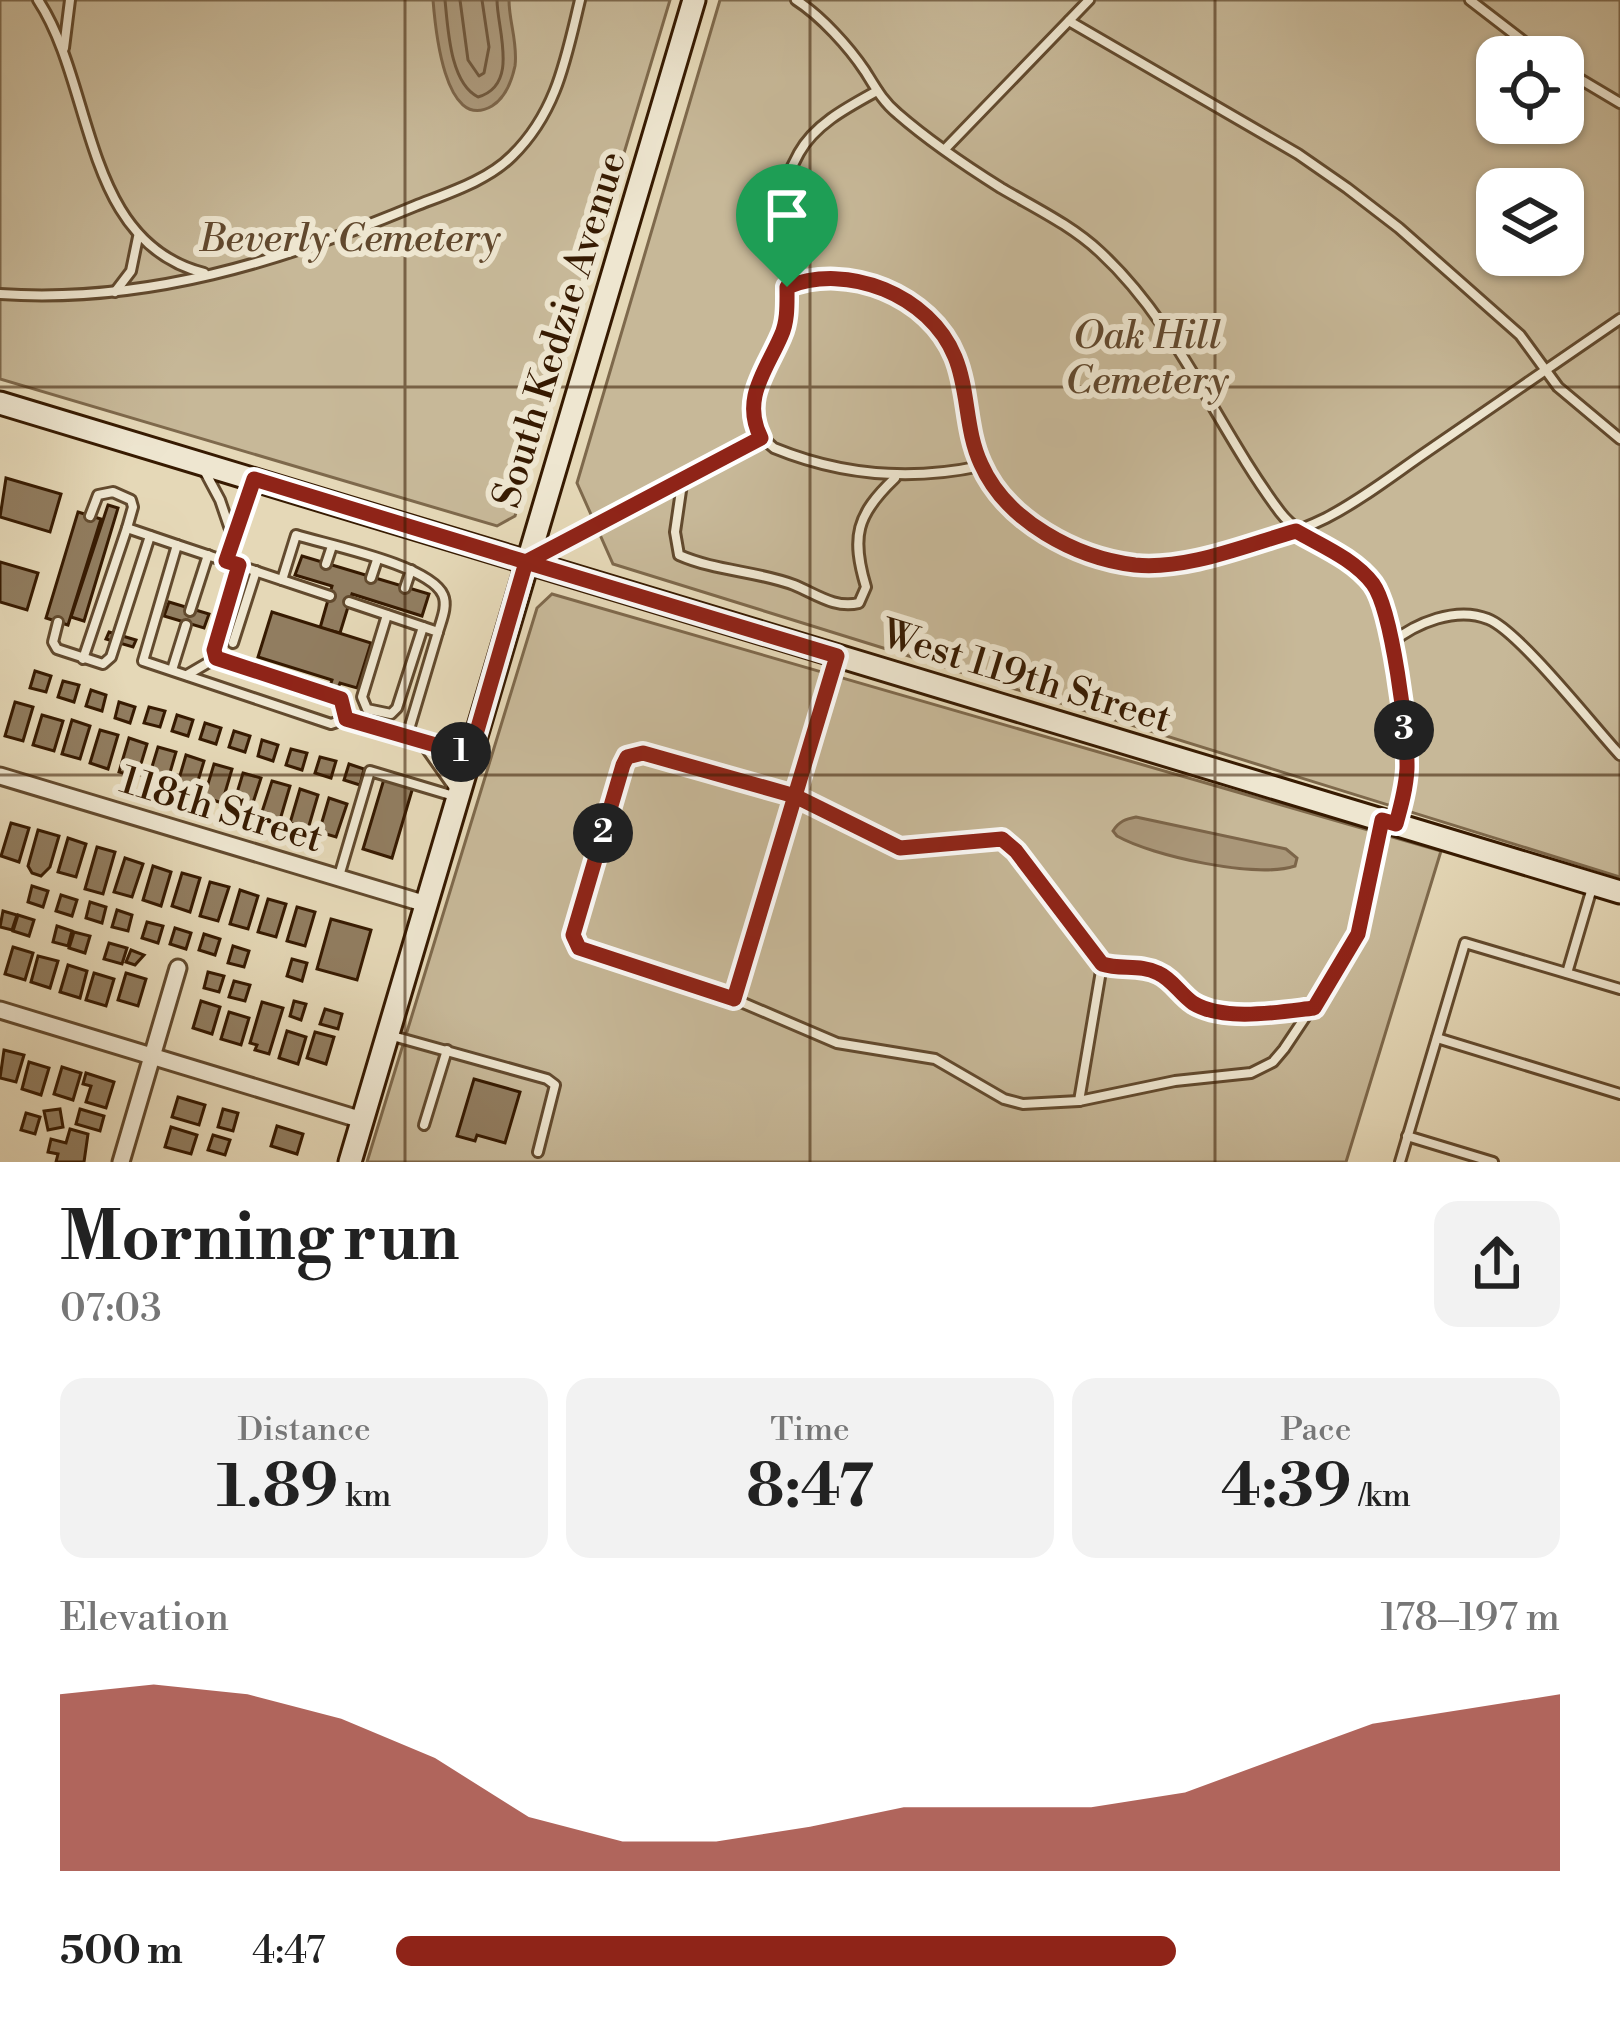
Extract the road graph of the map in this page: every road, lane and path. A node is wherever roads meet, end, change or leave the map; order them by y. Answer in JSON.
{"nodes":[{"id":1,"x":38,"y":0,"type":"edge"},
{"id":2,"x":70,"y":0,"type":"edge"},
{"id":3,"x":580,"y":0,"type":"edge"},
{"id":4,"x":694,"y":0,"type":"edge"},
{"id":5,"x":796,"y":0,"type":"edge"},
{"id":6,"x":1089,"y":0,"type":"edge"},
{"id":7,"x":1470,"y":0,"type":"edge"},
{"id":8,"x":1069,"y":21,"type":"junction"},
{"id":9,"x":1517,"y":36,"type":"edge"},
{"id":10,"x":64,"y":49,"type":"junction"},
{"id":11,"x":1584,"y":82,"type":"edge"},
{"id":12,"x":877,"y":92,"type":"junction"},
{"id":13,"x":1620,"y":103,"type":"edge"},
{"id":14,"x":946,"y":148,"type":"junction"},
{"id":15,"x":138,"y":236,"type":"junction"},
{"id":16,"x":210,"y":274,"type":"junction"},
{"id":17,"x":787,"y":287,"type":"junction"},
{"id":18,"x":115,"y":292,"type":"junction"},
{"id":19,"x":0,"y":294,"type":"edge"},
{"id":20,"x":1620,"y":319,"type":"edge"},
{"id":21,"x":1544,"y":371,"type":"junction"},
{"id":22,"x":0,"y":403,"type":"edge"},
{"id":23,"x":761,"y":438,"type":"junction"},
{"id":24,"x":1620,"y":439,"type":"edge"},
{"id":25,"x":200,"y":463,"type":"junction"},
{"id":26,"x":981,"y":466,"type":"junction"},
{"id":27,"x":896,"y":476,"type":"junction"},
{"id":28,"x":683,"y":477,"type":"junction"},
{"id":29,"x":254,"y":479,"type":"junction"},
{"id":30,"x":90,"y":516,"type":"dead end"},
{"id":31,"x":128,"y":528,"type":"junction"},
{"id":32,"x":1296,"y":531,"type":"junction"},
{"id":33,"x":150,"y":536,"type":"junction"},
{"id":34,"x":233,"y":540,"type":"junction"},
{"id":35,"x":177,"y":545,"type":"junction"},
{"id":36,"x":332,"y":546,"type":"junction"},
{"id":37,"x":208,"y":555,"type":"junction"},
{"id":38,"x":377,"y":560,"type":"junction"},
{"id":39,"x":226,"y":561,"type":"junction"},
{"id":40,"x":526,"y":562,"type":"junction"},
{"id":41,"x":326,"y":564,"type":"dead end"},
{"id":42,"x":239,"y":565,"type":"junction"},
{"id":43,"x":256,"y":571,"type":"junction"},
{"id":44,"x":411,"y":571,"type":"junction"},
{"id":45,"x":371,"y":578,"type":"dead end"},
{"id":46,"x":282,"y":580,"type":"junction"},
{"id":47,"x":405,"y":588,"type":"dead end"},
{"id":48,"x":330,"y":596,"type":"dead end"},
{"id":49,"x":349,"y":602,"type":"dead end"},
{"id":50,"x":190,"y":611,"type":"dead end"},
{"id":51,"x":393,"y":614,"type":"junction"},
{"id":52,"x":58,"y":622,"type":"dead end"},
{"id":53,"x":186,"y":626,"type":"dead end"},
{"id":54,"x":423,"y":627,"type":"junction"},
{"id":55,"x":438,"y":632,"type":"junction"},
{"id":56,"x":233,"y":643,"type":"dead end"},
{"id":57,"x":1390,"y":643,"type":"junction"},
{"id":58,"x":837,"y":656,"type":"junction"},
{"id":59,"x":216,"y":658,"type":"junction"},
{"id":60,"x":83,"y":659,"type":"junction"},
{"id":61,"x":172,"y":670,"type":"junction"},
{"id":62,"x":187,"y":675,"type":"junction"},
{"id":63,"x":346,"y":719,"type":"junction"},
{"id":64,"x":406,"y":736,"type":"junction"},
{"id":65,"x":420,"y":740,"type":"junction"},
{"id":66,"x":470,"y":755,"type":"junction"},
{"id":67,"x":1620,"y":755,"type":"edge"},
{"id":68,"x":0,"y":776,"type":"edge"},
{"id":69,"x":458,"y":795,"type":"junction"},
{"id":70,"x":795,"y":796,"type":"junction"},
{"id":71,"x":1389,"y":822,"type":"junction"},
{"id":72,"x":339,"y":878,"type":"junction"},
{"id":73,"x":1593,"y":884,"type":"junction"},
{"id":74,"x":1620,"y":892,"type":"edge"},
{"id":75,"x":426,"y":904,"type":"junction"},
{"id":76,"x":1102,"y":964,"type":"junction"},
{"id":77,"x":178,"y":968,"type":"dead end"},
{"id":78,"x":1567,"y":973,"type":"junction"},
{"id":79,"x":1620,"y":989,"type":"edge"},
{"id":80,"x":734,"y":999,"type":"junction"},
{"id":81,"x":1314,"y":1008,"type":"junction"},
{"id":82,"x":0,"y":1010,"type":"edge"},
{"id":83,"x":387,"y":1035,"type":"junction"},
{"id":84,"x":1437,"y":1038,"type":"junction"},
{"id":85,"x":447,"y":1050,"type":"junction"},
{"id":86,"x":153,"y":1057,"type":"junction"},
{"id":87,"x":1620,"y":1094,"type":"edge"},
{"id":88,"x":1079,"y":1101,"type":"junction"},
{"id":89,"x":362,"y":1120,"type":"junction"},
{"id":90,"x":424,"y":1125,"type":"dead end"},
{"id":91,"x":1407,"y":1136,"type":"junction"},
{"id":92,"x":538,"y":1152,"type":"dead end"},
{"id":93,"x":121,"y":1162,"type":"edge"},
{"id":94,"x":350,"y":1162,"type":"edge"},
{"id":95,"x":1400,"y":1162,"type":"edge"},
{"id":96,"x":1493,"y":1162,"type":"edge"}],
"edges":[{"from":1,"to":10,"type":"lane"},
{"from":2,"to":10,"type":"lane"},
{"from":3,"to":16,"type":"lane"},
{"from":4,"to":40,"type":"street","name":"South Kedzie Avenue"},
{"from":5,"to":12,"type":"lane"},
{"from":6,"to":8,"type":"lane"},
{"from":7,"to":9,"type":"lane"},
{"from":8,"to":14,"type":"lane"},
{"from":8,"to":21,"type":"lane"},
{"from":10,"to":15,"type":"lane"},
{"from":11,"to":13,"type":"lane"},
{"from":12,"to":14,"type":"lane"},
{"from":12,"to":17,"type":"lane"},
{"from":14,"to":32,"type":"lane"},
{"from":15,"to":16,"type":"lane"},
{"from":15,"to":18,"type":"lane"},
{"from":16,"to":18,"type":"lane"},
{"from":17,"to":23,"type":"lane"},
{"from":17,"to":26,"type":"lane"},
{"from":18,"to":19,"type":"lane"},
{"from":20,"to":21,"type":"lane"},
{"from":21,"to":24,"type":"lane"},
{"from":21,"to":32,"type":"lane"},
{"from":22,"to":25,"type":"street","name":"West 119th Street"},
{"from":23,"to":27,"type":"lane"},
{"from":23,"to":28,"type":"lane"},
{"from":25,"to":29,"type":"street","name":"West 119th Street"},
{"from":25,"to":34,"type":"lane"},
{"from":26,"to":27,"type":"lane"},
{"from":26,"to":32,"type":"lane"},
{"from":27,"to":28,"type":"lane"},
{"from":28,"to":40,"type":"lane"},
{"from":29,"to":34,"type":"lane"},
{"from":29,"to":40,"type":"street","name":"West 119th Street"},
{"from":30,"to":31,"type":"lane"},
{"from":31,"to":33,"type":"lane"},
{"from":31,"to":60,"type":"lane"},
{"from":32,"to":57,"type":"lane"},
{"from":33,"to":35,"type":"lane"},
{"from":33,"to":60,"type":"lane"},
{"from":34,"to":39,"type":"lane"},
{"from":35,"to":37,"type":"lane"},
{"from":35,"to":61,"type":"lane"},
{"from":36,"to":38,"type":"lane"},
{"from":36,"to":41,"type":"lane"},
{"from":36,"to":46,"type":"lane"},
{"from":37,"to":39,"type":"lane"},
{"from":37,"to":50,"type":"lane"},
{"from":38,"to":44,"type":"lane"},
{"from":38,"to":45,"type":"lane"},
{"from":39,"to":42,"type":"lane"},
{"from":40,"to":58,"type":"street","name":"West 119th Street"},
{"from":40,"to":66,"type":"street","name":"South Kedzie Avenue"},
{"from":42,"to":43,"type":"lane"},
{"from":42,"to":59,"type":"lane"},
{"from":43,"to":46,"type":"lane"},
{"from":43,"to":56,"type":"lane"},
{"from":44,"to":47,"type":"lane"},
{"from":44,"to":55,"type":"lane"},
{"from":46,"to":48,"type":"lane"},
{"from":49,"to":51,"type":"lane"},
{"from":51,"to":54,"type":"lane"},
{"from":51,"to":54,"type":"lane"},
{"from":52,"to":60,"type":"lane"},
{"from":53,"to":61,"type":"lane"},
{"from":54,"to":55,"type":"lane"},
{"from":55,"to":64,"type":"lane"},
{"from":57,"to":67,"type":"lane"},
{"from":57,"to":71,"type":"lane"},
{"from":58,"to":70,"type":"lane"},
{"from":58,"to":71,"type":"street","name":"West 119th Street"},
{"from":59,"to":62,"type":"lane"},
{"from":59,"to":63,"type":"lane"},
{"from":61,"to":62,"type":"lane"},
{"from":62,"to":63,"type":"lane"},
{"from":63,"to":64,"type":"lane"},
{"from":64,"to":65,"type":"lane"},
{"from":65,"to":66,"type":"lane"},
{"from":65,"to":69,"type":"lane"},
{"from":66,"to":69,"type":"street","name":"South Kedzie Avenue"},
{"from":68,"to":72,"type":"street","name":"118th Street"},
{"from":69,"to":72,"type":"lane"},
{"from":69,"to":75,"type":"street","name":"South Kedzie Avenue"},
{"from":70,"to":76,"type":"lane"},
{"from":70,"to":80,"type":"lane"},
{"from":70,"to":80,"type":"lane"},
{"from":71,"to":73,"type":"street","name":"West 119th Street"},
{"from":71,"to":81,"type":"lane"},
{"from":72,"to":75,"type":"street","name":"118th Street"},
{"from":73,"to":74,"type":"street","name":"West 119th Street"},
{"from":73,"to":78,"type":"lane"},
{"from":75,"to":83,"type":"street","name":"South Kedzie Avenue"},
{"from":76,"to":81,"type":"lane"},
{"from":76,"to":88,"type":"lane"},
{"from":77,"to":86,"type":"street"},
{"from":78,"to":79,"type":"lane"},
{"from":78,"to":84,"type":"lane"},
{"from":80,"to":88,"type":"lane"},
{"from":81,"to":88,"type":"lane"},
{"from":82,"to":86,"type":"street"},
{"from":83,"to":85,"type":"lane"},
{"from":83,"to":89,"type":"street","name":"South Kedzie Avenue"},
{"from":84,"to":87,"type":"lane"},
{"from":84,"to":91,"type":"lane"},
{"from":85,"to":90,"type":"lane"},
{"from":85,"to":92,"type":"lane"},
{"from":86,"to":89,"type":"street"},
{"from":86,"to":93,"type":"street"},
{"from":89,"to":94,"type":"street","name":"South Kedzie Avenue"},
{"from":91,"to":95,"type":"lane"},
{"from":91,"to":96,"type":"lane"}]}
